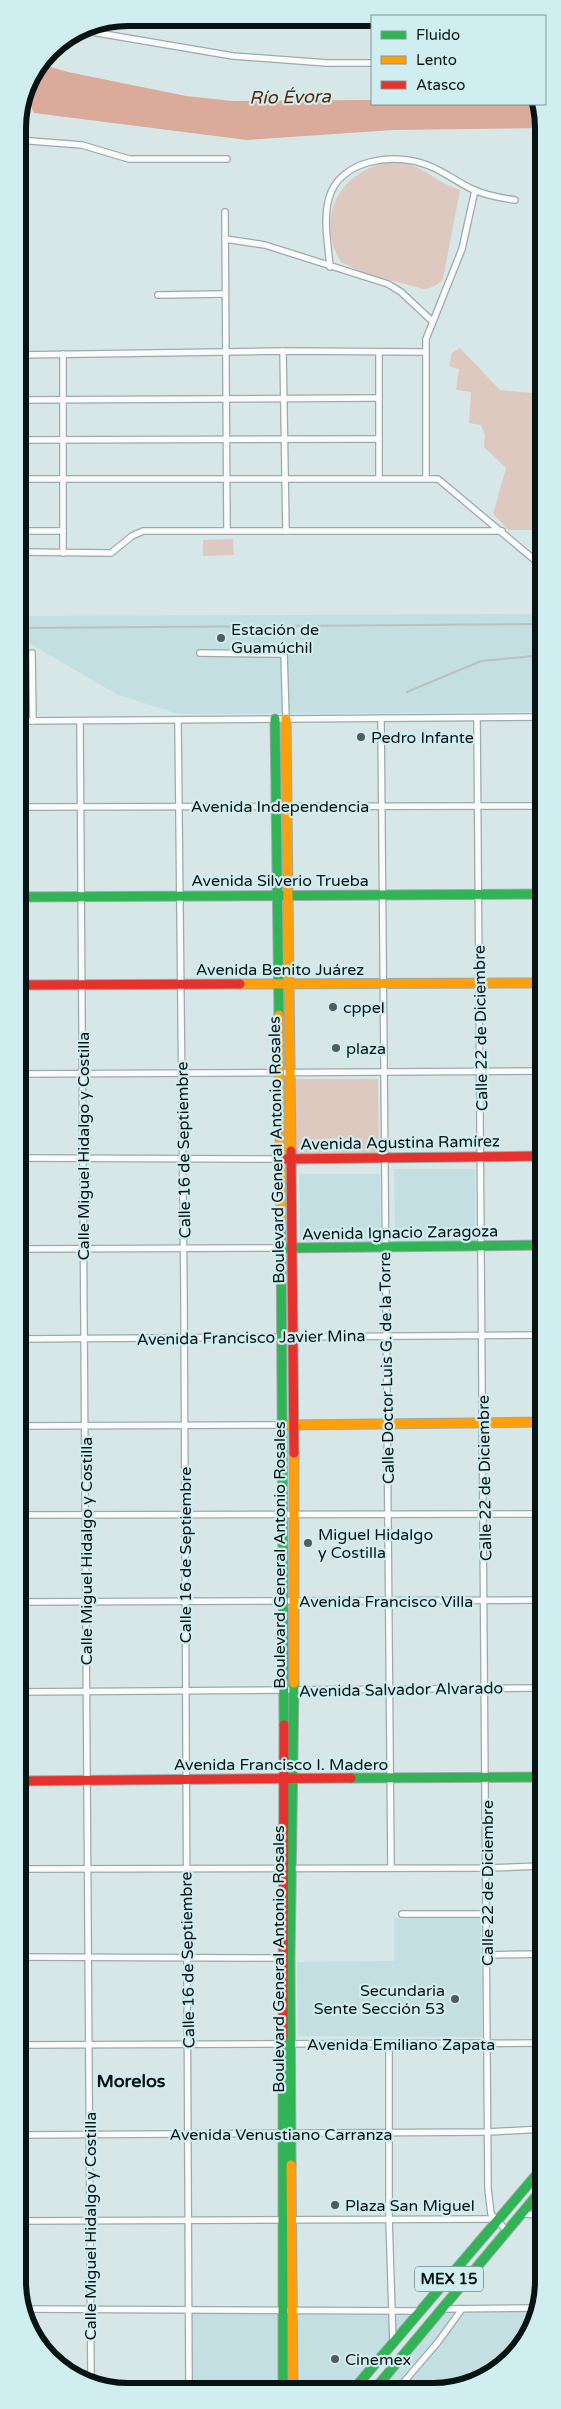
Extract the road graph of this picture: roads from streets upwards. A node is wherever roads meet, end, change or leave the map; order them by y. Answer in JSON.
{"nodes":[{"id":1,"x":94,"y":32,"type":"edge"},
{"id":2,"x":371,"y":63,"type":"edge"},
{"id":3,"x":26,"y":141,"type":"edge"},
{"id":4,"x":227,"y":159,"type":"dead end"},
{"id":5,"x":474,"y":190,"type":"junction"},
{"id":6,"x":515,"y":200,"type":"dead end"},
{"id":7,"x":225,"y":212,"type":"dead end"},
{"id":8,"x":225,"y":239,"type":"junction"},
{"id":9,"x":330,"y":267,"type":"junction"},
{"id":10,"x":225,"y":294,"type":"junction"},
{"id":11,"x":158,"y":295,"type":"dead end"},
{"id":12,"x":432,"y":321,"type":"junction"},
{"id":13,"x":283,"y":351,"type":"junction"},
{"id":14,"x":226,"y":352,"type":"junction"},
{"id":15,"x":425,"y":352,"type":"junction"},
{"id":16,"x":379,"y":353,"type":"junction"},
{"id":17,"x":63,"y":354,"type":"junction"},
{"id":18,"x":26,"y":355,"type":"edge"},
{"id":19,"x":284,"y":398,"type":"junction"},
{"id":20,"x":379,"y":398,"type":"junction"},
{"id":21,"x":63,"y":399,"type":"junction"},
{"id":22,"x":226,"y":399,"type":"junction"},
{"id":23,"x":26,"y":400,"type":"edge"},
{"id":24,"x":379,"y":438,"type":"junction"},
{"id":25,"x":226,"y":439,"type":"junction"},
{"id":26,"x":284,"y":439,"type":"junction"},
{"id":27,"x":26,"y":440,"type":"edge"},
{"id":28,"x":63,"y":440,"type":"junction"},
{"id":29,"x":426,"y":477,"type":"junction"},
{"id":30,"x":226,"y":478,"type":"junction"},
{"id":31,"x":285,"y":478,"type":"junction"},
{"id":32,"x":379,"y":478,"type":"junction"},
{"id":33,"x":63,"y":479,"type":"junction"},
{"id":34,"x":26,"y":480,"type":"edge"},
{"id":35,"x":26,"y":530,"type":"edge"},
{"id":36,"x":227,"y":530,"type":"junction"},
{"id":37,"x":286,"y":530,"type":"junction"},
{"id":38,"x":63,"y":531,"type":"junction"},
{"id":39,"x":502,"y":531,"type":"junction"},
{"id":40,"x":26,"y":552,"type":"edge"},
{"id":41,"x":63,"y":553,"type":"junction"},
{"id":42,"x":535,"y":560,"type":"edge"},
{"id":43,"x":200,"y":653,"type":"dead end"},
{"id":44,"x":32,"y":654,"type":"dead end"},
{"id":45,"x":535,"y":717,"type":"edge"},
{"id":46,"x":381,"y":718,"type":"junction"},
{"id":47,"x":477,"y":718,"type":"junction"},
{"id":48,"x":275,"y":719,"type":"junction"},
{"id":49,"x":286,"y":719,"type":"junction"},
{"id":50,"x":178,"y":720,"type":"junction"},
{"id":51,"x":26,"y":721,"type":"edge"},
{"id":52,"x":32,"y":721,"type":"junction"},
{"id":53,"x":80,"y":721,"type":"junction"},
{"id":54,"x":382,"y":806,"type":"junction"},
{"id":55,"x":478,"y":806,"type":"junction"},
{"id":56,"x":535,"y":806,"type":"edge"},
{"id":57,"x":26,"y":807,"type":"edge"},
{"id":58,"x":81,"y":807,"type":"junction"},
{"id":59,"x":179,"y":807,"type":"junction"},
{"id":60,"x":276,"y":807,"type":"junction"},
{"id":61,"x":287,"y":807,"type":"junction"},
{"id":62,"x":479,"y":894,"type":"junction"},
{"id":63,"x":535,"y":894,"type":"edge"},
{"id":64,"x":277,"y":895,"type":"junction"},
{"id":65,"x":382,"y":895,"type":"junction"},
{"id":66,"x":81,"y":896,"type":"junction"},
{"id":67,"x":180,"y":896,"type":"junction"},
{"id":68,"x":288,"y":896,"type":"junction"},
{"id":69,"x":26,"y":897,"type":"edge"},
{"id":70,"x":480,"y":983,"type":"junction"},
{"id":71,"x":535,"y":983,"type":"edge"},
{"id":72,"x":181,"y":984,"type":"junction"},
{"id":73,"x":278,"y":984,"type":"junction"},
{"id":74,"x":289,"y":984,"type":"junction"},
{"id":75,"x":383,"y":984,"type":"junction"},
{"id":76,"x":26,"y":985,"type":"edge"},
{"id":77,"x":82,"y":985,"type":"junction"},
{"id":78,"x":480,"y":1071,"type":"junction"},
{"id":79,"x":535,"y":1071,"type":"edge"},
{"id":80,"x":290,"y":1072,"type":"junction"},
{"id":81,"x":384,"y":1072,"type":"junction"},
{"id":82,"x":82,"y":1073,"type":"junction"},
{"id":83,"x":182,"y":1073,"type":"junction"},
{"id":84,"x":279,"y":1073,"type":"junction"},
{"id":85,"x":26,"y":1074,"type":"edge"},
{"id":86,"x":481,"y":1156,"type":"junction"},
{"id":87,"x":535,"y":1156,"type":"edge"},
{"id":88,"x":384,"y":1157,"type":"junction"},
{"id":89,"x":26,"y":1158,"type":"edge"},
{"id":90,"x":83,"y":1158,"type":"junction"},
{"id":91,"x":183,"y":1158,"type":"junction"},
{"id":92,"x":280,"y":1159,"type":"junction"},
{"id":93,"x":291,"y":1159,"type":"junction"},
{"id":94,"x":535,"y":1245,"type":"edge"},
{"id":95,"x":385,"y":1246,"type":"junction"},
{"id":96,"x":482,"y":1246,"type":"junction"},
{"id":97,"x":184,"y":1248,"type":"junction"},
{"id":98,"x":281,"y":1248,"type":"junction"},
{"id":99,"x":292,"y":1248,"type":"junction"},
{"id":100,"x":26,"y":1249,"type":"edge"},
{"id":101,"x":84,"y":1249,"type":"junction"},
{"id":102,"x":483,"y":1335,"type":"junction"},
{"id":103,"x":535,"y":1335,"type":"edge"},
{"id":104,"x":293,"y":1336,"type":"junction"},
{"id":105,"x":385,"y":1336,"type":"junction"},
{"id":106,"x":282,"y":1337,"type":"junction"},
{"id":107,"x":184,"y":1338,"type":"junction"},
{"id":108,"x":26,"y":1339,"type":"edge"},
{"id":109,"x":84,"y":1339,"type":"junction"},
{"id":110,"x":535,"y":1422,"type":"edge"},
{"id":111,"x":483,"y":1423,"type":"junction"},
{"id":112,"x":185,"y":1424,"type":"junction"},
{"id":113,"x":387,"y":1424,"type":"junction"},
{"id":114,"x":288,"y":1425,"type":"junction"},
{"id":115,"x":26,"y":1426,"type":"edge"},
{"id":116,"x":85,"y":1426,"type":"junction"},
{"id":117,"x":485,"y":1512,"type":"junction"},
{"id":118,"x":289,"y":1513,"type":"junction"},
{"id":119,"x":388,"y":1513,"type":"junction"},
{"id":120,"x":185,"y":1514,"type":"junction"},
{"id":121,"x":535,"y":1514,"type":"edge"},
{"id":122,"x":26,"y":1515,"type":"edge"},
{"id":123,"x":86,"y":1515,"type":"junction"},
{"id":124,"x":485,"y":1600,"type":"junction"},
{"id":125,"x":535,"y":1600,"type":"edge"},
{"id":126,"x":185,"y":1601,"type":"junction"},
{"id":127,"x":284,"y":1601,"type":"junction"},
{"id":128,"x":294,"y":1601,"type":"junction"},
{"id":129,"x":389,"y":1601,"type":"junction"},
{"id":130,"x":26,"y":1602,"type":"edge"},
{"id":131,"x":86,"y":1602,"type":"junction"},
{"id":132,"x":486,"y":1688,"type":"junction"},
{"id":133,"x":535,"y":1688,"type":"edge"},
{"id":134,"x":390,"y":1689,"type":"junction"},
{"id":135,"x":185,"y":1690,"type":"junction"},
{"id":136,"x":284,"y":1690,"type":"junction"},
{"id":137,"x":294,"y":1690,"type":"junction"},
{"id":138,"x":87,"y":1691,"type":"junction"},
{"id":139,"x":26,"y":1692,"type":"edge"},
{"id":140,"x":535,"y":1777,"type":"edge"},
{"id":141,"x":390,"y":1778,"type":"junction"},
{"id":142,"x":486,"y":1778,"type":"junction"},
{"id":143,"x":283,"y":1779,"type":"junction"},
{"id":144,"x":294,"y":1779,"type":"junction"},
{"id":145,"x":87,"y":1780,"type":"junction"},
{"id":146,"x":186,"y":1780,"type":"junction"},
{"id":147,"x":26,"y":1781,"type":"edge"},
{"id":148,"x":535,"y":1866,"type":"edge"},
{"id":149,"x":283,"y":1868,"type":"junction"},
{"id":150,"x":293,"y":1868,"type":"junction"},
{"id":151,"x":391,"y":1868,"type":"junction"},
{"id":152,"x":486,"y":1868,"type":"junction"},
{"id":153,"x":26,"y":1869,"type":"edge"},
{"id":154,"x":88,"y":1869,"type":"junction"},
{"id":155,"x":186,"y":1869,"type":"junction"},
{"id":156,"x":402,"y":1914,"type":"dead end"},
{"id":157,"x":487,"y":1914,"type":"junction"},
{"id":158,"x":535,"y":1954,"type":"edge"},
{"id":159,"x":487,"y":1955,"type":"junction"},
{"id":160,"x":186,"y":1956,"type":"junction"},
{"id":161,"x":26,"y":1957,"type":"edge"},
{"id":162,"x":89,"y":1957,"type":"junction"},
{"id":163,"x":286,"y":1958,"type":"junction"},
{"id":164,"x":488,"y":2043,"type":"junction"},
{"id":165,"x":535,"y":2043,"type":"edge"},
{"id":166,"x":287,"y":2044,"type":"junction"},
{"id":167,"x":389,"y":2044,"type":"junction"},
{"id":168,"x":26,"y":2045,"type":"edge"},
{"id":169,"x":89,"y":2045,"type":"junction"},
{"id":170,"x":188,"y":2045,"type":"junction"},
{"id":171,"x":535,"y":2129,"type":"edge"},
{"id":172,"x":488,"y":2132,"type":"junction"},
{"id":173,"x":287,"y":2133,"type":"junction"},
{"id":174,"x":390,"y":2133,"type":"junction"},
{"id":175,"x":189,"y":2134,"type":"junction"},
{"id":176,"x":26,"y":2135,"type":"edge"},
{"id":177,"x":90,"y":2135,"type":"junction"},
{"id":178,"x":535,"y":2176,"type":"edge"},
{"id":179,"x":535,"y":2197,"type":"edge"},
{"id":180,"x":521,"y":2214,"type":"junction"},
{"id":181,"x":535,"y":2215,"type":"edge"},
{"id":182,"x":288,"y":2218,"type":"junction"},
{"id":183,"x":389,"y":2219,"type":"junction"},
{"id":184,"x":90,"y":2220,"type":"junction"},
{"id":185,"x":189,"y":2220,"type":"junction"},
{"id":186,"x":495,"y":2220,"type":"junction"},
{"id":187,"x":26,"y":2221,"type":"edge"},
{"id":188,"x":507,"y":2231,"type":"junction"},
{"id":189,"x":188,"y":2308,"type":"junction"},
{"id":190,"x":531,"y":2308,"type":"edge"},
{"id":191,"x":31,"y":2309,"type":"edge"},
{"id":192,"x":91,"y":2309,"type":"junction"},
{"id":193,"x":442,"y":2309,"type":"junction"},
{"id":194,"x":462,"y":2309,"type":"junction"},
{"id":195,"x":282,"y":2310,"type":"junction"},
{"id":196,"x":293,"y":2310,"type":"junction"},
{"id":197,"x":391,"y":2310,"type":"junction"},
{"id":198,"x":422,"y":2311,"type":"junction"},
{"id":199,"x":393,"y":2344,"type":"junction"},
{"id":200,"x":92,"y":2376,"type":"edge"},
{"id":201,"x":188,"y":2383,"type":"edge"},
{"id":202,"x":283,"y":2383,"type":"edge"},
{"id":203,"x":293,"y":2383,"type":"edge"},
{"id":204,"x":359,"y":2383,"type":"edge"},
{"id":205,"x":380,"y":2383,"type":"edge"},
{"id":206,"x":402,"y":2383,"type":"edge"}],
"edges":[{"from":1,"to":2,"type":"street"},
{"from":3,"to":4,"type":"street"},
{"from":5,"to":6,"type":"street"},
{"from":5,"to":9,"type":"street"},
{"from":5,"to":12,"type":"street"},
{"from":7,"to":8,"type":"street"},
{"from":8,"to":9,"type":"street"},
{"from":8,"to":10,"type":"street"},
{"from":9,"to":12,"type":"street"},
{"from":10,"to":11,"type":"street"},
{"from":10,"to":14,"type":"street"},
{"from":12,"to":15,"type":"street"},
{"from":13,"to":14,"type":"street"},
{"from":13,"to":16,"type":"street"},
{"from":13,"to":19,"type":"street"},
{"from":14,"to":17,"type":"street"},
{"from":14,"to":22,"type":"street"},
{"from":15,"to":16,"type":"street"},
{"from":15,"to":29,"type":"street"},
{"from":16,"to":20,"type":"street"},
{"from":17,"to":18,"type":"street"},
{"from":17,"to":21,"type":"street"},
{"from":19,"to":20,"type":"street"},
{"from":19,"to":22,"type":"street"},
{"from":19,"to":26,"type":"street"},
{"from":20,"to":24,"type":"street"},
{"from":21,"to":22,"type":"street"},
{"from":21,"to":23,"type":"street"},
{"from":21,"to":28,"type":"street"},
{"from":22,"to":25,"type":"street"},
{"from":24,"to":26,"type":"street"},
{"from":24,"to":32,"type":"street"},
{"from":25,"to":26,"type":"street"},
{"from":25,"to":28,"type":"street"},
{"from":25,"to":30,"type":"street"},
{"from":26,"to":31,"type":"street"},
{"from":27,"to":28,"type":"street"},
{"from":28,"to":33,"type":"street"},
{"from":29,"to":32,"type":"street"},
{"from":29,"to":39,"type":"street"},
{"from":30,"to":31,"type":"street"},
{"from":30,"to":33,"type":"street"},
{"from":30,"to":36,"type":"street"},
{"from":31,"to":32,"type":"street"},
{"from":31,"to":37,"type":"street"},
{"from":33,"to":34,"type":"street"},
{"from":33,"to":38,"type":"street"},
{"from":35,"to":38,"type":"street"},
{"from":36,"to":37,"type":"street"},
{"from":36,"to":41,"type":"street"},
{"from":37,"to":39,"type":"street"},
{"from":38,"to":41,"type":"street"},
{"from":39,"to":42,"type":"street"},
{"from":40,"to":41,"type":"street"},
{"from":43,"to":49,"type":"street"},
{"from":44,"to":52,"type":"street"},
{"from":45,"to":47,"type":"street"},
{"from":46,"to":47,"type":"street"},
{"from":46,"to":49,"type":"street"},
{"from":46,"to":54,"type":"street","name":"Calle Doctor Luis G. de la Torre"},
{"from":47,"to":55,"type":"street","name":"Calle 22 de Diciembre"},
{"from":48,"to":49,"type":"street"},
{"from":48,"to":50,"type":"street"},
{"from":48,"to":60,"type":"street","name":"Boulevard General Antonio Rosales"},
{"from":49,"to":61,"type":"street","name":"Boulevard General Antonio Rosales"},
{"from":50,"to":53,"type":"street"},
{"from":50,"to":59,"type":"street","name":"Calle 16 de Septiembre"},
{"from":51,"to":52,"type":"street"},
{"from":52,"to":53,"type":"street"},
{"from":53,"to":58,"type":"street","name":"Calle Miguel Hidalgo y Costilla"},
{"from":54,"to":55,"type":"street","name":"Avenida Independencia"},
{"from":54,"to":61,"type":"street","name":"Avenida Independencia"},
{"from":54,"to":65,"type":"street","name":"Calle Doctor Luis G. de la Torre"},
{"from":55,"to":56,"type":"street","name":"Avenida Independencia"},
{"from":55,"to":62,"type":"street","name":"Calle 22 de Diciembre"},
{"from":57,"to":58,"type":"street","name":"Avenida Independencia"},
{"from":58,"to":59,"type":"street","name":"Avenida Independencia"},
{"from":58,"to":66,"type":"street","name":"Calle Miguel Hidalgo y Costilla"},
{"from":59,"to":60,"type":"street","name":"Avenida Independencia"},
{"from":59,"to":67,"type":"street","name":"Calle 16 de Septiembre"},
{"from":60,"to":61,"type":"street","name":"Avenida Independencia"},
{"from":60,"to":64,"type":"street","name":"Boulevard General Antonio Rosales"},
{"from":61,"to":68,"type":"street","name":"Boulevard General Antonio Rosales"},
{"from":62,"to":63,"type":"street","name":"Avenida Silverio Trueba"},
{"from":62,"to":65,"type":"street","name":"Avenida Silverio Trueba"},
{"from":62,"to":70,"type":"street","name":"Calle 22 de Diciembre"},
{"from":64,"to":67,"type":"street","name":"Avenida Silverio Trueba"},
{"from":64,"to":68,"type":"street","name":"Avenida Silverio Trueba"},
{"from":64,"to":73,"type":"street","name":"Boulevard General Antonio Rosales"},
{"from":65,"to":68,"type":"street","name":"Avenida Silverio Trueba"},
{"from":65,"to":75,"type":"street","name":"Calle Doctor Luis G. de la Torre"},
{"from":66,"to":67,"type":"street","name":"Avenida Silverio Trueba"},
{"from":66,"to":69,"type":"street","name":"Avenida Silverio Trueba"},
{"from":66,"to":77,"type":"street","name":"Calle Miguel Hidalgo y Costilla"},
{"from":67,"to":72,"type":"street","name":"Calle 16 de Septiembre"},
{"from":68,"to":74,"type":"street","name":"Boulevard General Antonio Rosales"},
{"from":70,"to":71,"type":"street","name":"Avenida Benito Juárez"},
{"from":70,"to":75,"type":"street","name":"Avenida Benito Juárez"},
{"from":70,"to":78,"type":"street","name":"Calle 22 de Diciembre"},
{"from":72,"to":73,"type":"street","name":"Avenida Benito Juárez"},
{"from":72,"to":77,"type":"street","name":"Avenida Benito Juárez"},
{"from":72,"to":83,"type":"street","name":"Calle 16 de Septiembre"},
{"from":73,"to":74,"type":"street","name":"Avenida Benito Juárez"},
{"from":73,"to":84,"type":"street","name":"Boulevard General Antonio Rosales"},
{"from":74,"to":75,"type":"street","name":"Avenida Benito Juárez"},
{"from":74,"to":80,"type":"street","name":"Boulevard General Antonio Rosales"},
{"from":75,"to":81,"type":"street","name":"Calle Doctor Luis G. de la Torre"},
{"from":76,"to":77,"type":"street","name":"Avenida Benito Juárez"},
{"from":77,"to":82,"type":"street","name":"Calle Miguel Hidalgo y Costilla"},
{"from":78,"to":79,"type":"street"},
{"from":78,"to":81,"type":"street"},
{"from":78,"to":86,"type":"street","name":"Calle 22 de Diciembre"},
{"from":80,"to":81,"type":"street"},
{"from":80,"to":84,"type":"street"},
{"from":80,"to":93,"type":"street","name":"Boulevard General Antonio Rosales"},
{"from":81,"to":88,"type":"street","name":"Calle Doctor Luis G. de la Torre"},
{"from":82,"to":83,"type":"street"},
{"from":82,"to":85,"type":"street"},
{"from":82,"to":90,"type":"street","name":"Calle Miguel Hidalgo y Costilla"},
{"from":83,"to":84,"type":"street"},
{"from":83,"to":91,"type":"street","name":"Calle 16 de Septiembre"},
{"from":84,"to":92,"type":"street","name":"Boulevard General Antonio Rosales"},
{"from":86,"to":87,"type":"street","name":"Avenida Agustina Ramírez"},
{"from":86,"to":88,"type":"street","name":"Avenida Agustina Ramírez"},
{"from":86,"to":96,"type":"street","name":"Calle 22 de Diciembre"},
{"from":88,"to":93,"type":"street","name":"Avenida Agustina Ramírez"},
{"from":88,"to":95,"type":"street","name":"Calle Doctor Luis G. de la Torre"},
{"from":89,"to":90,"type":"street","name":"Avenida Agustina Ramírez"},
{"from":90,"to":91,"type":"street","name":"Avenida Agustina Ramírez"},
{"from":90,"to":101,"type":"street","name":"Calle Miguel Hidalgo y Costilla"},
{"from":91,"to":92,"type":"street","name":"Avenida Agustina Ramírez"},
{"from":91,"to":97,"type":"street","name":"Calle 16 de Septiembre"},
{"from":92,"to":93,"type":"street","name":"Avenida Agustina Ramírez"},
{"from":92,"to":98,"type":"street","name":"Boulevard General Antonio Rosales"},
{"from":93,"to":99,"type":"street","name":"Boulevard General Antonio Rosales"},
{"from":94,"to":96,"type":"street","name":"Avenida Ignacio Zaragoza"},
{"from":95,"to":96,"type":"street","name":"Avenida Ignacio Zaragoza"},
{"from":95,"to":99,"type":"street","name":"Avenida Ignacio Zaragoza"},
{"from":95,"to":105,"type":"street","name":"Calle Doctor Luis G. de la Torre"},
{"from":96,"to":102,"type":"street","name":"Calle 22 de Diciembre"},
{"from":97,"to":98,"type":"street","name":"Avenida Ignacio Zaragoza"},
{"from":97,"to":101,"type":"street","name":"Avenida Ignacio Zaragoza"},
{"from":97,"to":107,"type":"street","name":"Calle 16 de Septiembre"},
{"from":98,"to":99,"type":"street","name":"Avenida Ignacio Zaragoza"},
{"from":98,"to":106,"type":"street","name":"Boulevard General Antonio Rosales"},
{"from":99,"to":104,"type":"street","name":"Boulevard General Antonio Rosales"},
{"from":100,"to":101,"type":"street","name":"Avenida Ignacio Zaragoza"},
{"from":101,"to":109,"type":"street","name":"Calle Miguel Hidalgo y Costilla"},
{"from":102,"to":103,"type":"street","name":"Avenida Francisco Javier Mina"},
{"from":102,"to":105,"type":"street","name":"Avenida Francisco Javier Mina"},
{"from":102,"to":111,"type":"street","name":"Calle 22 de Diciembre"},
{"from":104,"to":105,"type":"street","name":"Avenida Francisco Javier Mina"},
{"from":104,"to":106,"type":"street","name":"Avenida Francisco Javier Mina"},
{"from":104,"to":114,"type":"street","name":"Boulevard General Antonio Rosales"},
{"from":105,"to":113,"type":"street","name":"Calle Doctor Luis G. de la Torre"},
{"from":106,"to":107,"type":"street","name":"Avenida Francisco Javier Mina"},
{"from":106,"to":114,"type":"street","name":"Boulevard General Antonio Rosales"},
{"from":107,"to":109,"type":"street","name":"Avenida Francisco Javier Mina"},
{"from":107,"to":112,"type":"street","name":"Calle 16 de Septiembre"},
{"from":108,"to":109,"type":"street","name":"Avenida Francisco Javier Mina"},
{"from":109,"to":116,"type":"street","name":"Calle Miguel Hidalgo y Costilla"},
{"from":110,"to":111,"type":"street"},
{"from":111,"to":113,"type":"street"},
{"from":111,"to":117,"type":"street","name":"Calle 22 de Diciembre"},
{"from":112,"to":114,"type":"street"},
{"from":112,"to":116,"type":"street"},
{"from":112,"to":120,"type":"street","name":"Calle 16 de Septiembre"},
{"from":113,"to":114,"type":"street"},
{"from":113,"to":119,"type":"street","name":"Calle Doctor Luis G. de la Torre"},
{"from":114,"to":118,"type":"street","name":"Boulevard General Antonio Rosales"},
{"from":115,"to":116,"type":"street"},
{"from":116,"to":123,"type":"street","name":"Calle Miguel Hidalgo y Costilla"},
{"from":117,"to":119,"type":"street"},
{"from":117,"to":121,"type":"street"},
{"from":117,"to":124,"type":"street","name":"Calle 22 de Diciembre"},
{"from":118,"to":119,"type":"street"},
{"from":118,"to":120,"type":"street"},
{"from":118,"to":127,"type":"street","name":"Boulevard General Antonio Rosales"},
{"from":118,"to":128,"type":"street","name":"Boulevard General Antonio Rosales"},
{"from":119,"to":129,"type":"street","name":"Calle Doctor Luis G. de la Torre"},
{"from":120,"to":123,"type":"street"},
{"from":120,"to":126,"type":"street","name":"Calle 16 de Septiembre"},
{"from":122,"to":123,"type":"street"},
{"from":123,"to":131,"type":"street","name":"Calle Miguel Hidalgo y Costilla"},
{"from":124,"to":125,"type":"street","name":"Avenida Francisco Villa"},
{"from":124,"to":129,"type":"street","name":"Avenida Francisco Villa"},
{"from":124,"to":132,"type":"street","name":"Calle 22 de Diciembre"},
{"from":126,"to":127,"type":"street","name":"Avenida Francisco Villa"},
{"from":126,"to":131,"type":"street","name":"Avenida Francisco Villa"},
{"from":126,"to":135,"type":"street","name":"Calle 16 de Septiembre"},
{"from":127,"to":128,"type":"street","name":"Avenida Francisco Villa"},
{"from":127,"to":136,"type":"street","name":"Boulevard General Antonio Rosales"},
{"from":128,"to":129,"type":"street","name":"Avenida Francisco Villa"},
{"from":128,"to":137,"type":"street","name":"Boulevard General Antonio Rosales"},
{"from":129,"to":134,"type":"street","name":"Calle Doctor Luis G. de la Torre"},
{"from":130,"to":131,"type":"street","name":"Avenida Francisco Villa"},
{"from":131,"to":138,"type":"street","name":"Calle Miguel Hidalgo y Costilla"},
{"from":132,"to":133,"type":"street","name":"Avenida Salvador Alvarado"},
{"from":132,"to":134,"type":"street","name":"Avenida Salvador Alvarado"},
{"from":132,"to":142,"type":"street","name":"Calle 22 de Diciembre"},
{"from":134,"to":137,"type":"street","name":"Avenida Salvador Alvarado"},
{"from":134,"to":141,"type":"street","name":"Calle Doctor Luis G. de la Torre"},
{"from":135,"to":136,"type":"street","name":"Avenida Salvador Alvarado"},
{"from":135,"to":138,"type":"street","name":"Avenida Salvador Alvarado"},
{"from":135,"to":146,"type":"street","name":"Calle 16 de Septiembre"},
{"from":136,"to":137,"type":"street","name":"Avenida Salvador Alvarado"},
{"from":136,"to":143,"type":"street","name":"Boulevard General Antonio Rosales"},
{"from":137,"to":144,"type":"street","name":"Boulevard General Antonio Rosales"},
{"from":138,"to":139,"type":"street","name":"Avenida Salvador Alvarado"},
{"from":138,"to":145,"type":"street","name":"Calle Miguel Hidalgo y Costilla"},
{"from":140,"to":142,"type":"street","name":"Avenida Francisco I. Madero"},
{"from":141,"to":142,"type":"street","name":"Avenida Francisco I. Madero"},
{"from":141,"to":144,"type":"street","name":"Avenida Francisco I. Madero"},
{"from":141,"to":151,"type":"street","name":"Calle Doctor Luis G. de la Torre"},
{"from":142,"to":152,"type":"street","name":"Calle 22 de Diciembre"},
{"from":143,"to":144,"type":"street","name":"Avenida Francisco I. Madero"},
{"from":143,"to":146,"type":"street","name":"Avenida Francisco I. Madero"},
{"from":143,"to":149,"type":"street","name":"Boulevard General Antonio Rosales"},
{"from":144,"to":150,"type":"street","name":"Boulevard General Antonio Rosales"},
{"from":145,"to":146,"type":"street","name":"Avenida Francisco I. Madero"},
{"from":145,"to":147,"type":"street","name":"Avenida Francisco I. Madero"},
{"from":145,"to":154,"type":"street","name":"Calle Miguel Hidalgo y Costilla"},
{"from":146,"to":155,"type":"street","name":"Calle 16 de Septiembre"},
{"from":148,"to":152,"type":"street"},
{"from":149,"to":150,"type":"street"},
{"from":149,"to":155,"type":"street"},
{"from":149,"to":163,"type":"street","name":"Boulevard General Antonio Rosales"},
{"from":150,"to":151,"type":"street"},
{"from":150,"to":163,"type":"street","name":"Boulevard General Antonio Rosales"},
{"from":151,"to":152,"type":"street"},
{"from":152,"to":157,"type":"street","name":"Calle 22 de Diciembre"},
{"from":153,"to":154,"type":"street"},
{"from":154,"to":155,"type":"street"},
{"from":154,"to":162,"type":"street","name":"Calle Miguel Hidalgo y Costilla"},
{"from":155,"to":160,"type":"street","name":"Calle 16 de Septiembre"},
{"from":156,"to":157,"type":"street"},
{"from":157,"to":159,"type":"street","name":"Calle 22 de Diciembre"},
{"from":158,"to":159,"type":"street"},
{"from":159,"to":164,"type":"street","name":"Calle 22 de Diciembre"},
{"from":160,"to":162,"type":"street"},
{"from":160,"to":163,"type":"street"},
{"from":160,"to":170,"type":"street","name":"Calle 16 de Septiembre"},
{"from":161,"to":162,"type":"street"},
{"from":162,"to":169,"type":"street","name":"Calle Miguel Hidalgo y Costilla"},
{"from":163,"to":166,"type":"street","name":"Boulevard General Antonio Rosales"},
{"from":164,"to":165,"type":"street","name":"Avenida Emiliano Zapata"},
{"from":164,"to":167,"type":"street","name":"Avenida Emiliano Zapata"},
{"from":164,"to":172,"type":"street","name":"Calle 22 de Diciembre"},
{"from":166,"to":167,"type":"street","name":"Avenida Emiliano Zapata"},
{"from":166,"to":170,"type":"street","name":"Avenida Emiliano Zapata"},
{"from":166,"to":173,"type":"street","name":"Boulevard General Antonio Rosales"},
{"from":167,"to":174,"type":"street"},
{"from":168,"to":169,"type":"street","name":"Avenida Emiliano Zapata"},
{"from":169,"to":170,"type":"street","name":"Avenida Emiliano Zapata"},
{"from":169,"to":177,"type":"street","name":"Calle Miguel Hidalgo y Costilla"},
{"from":170,"to":175,"type":"street","name":"Calle 16 de Septiembre"},
{"from":171,"to":172,"type":"street","name":"Avenida Venustiano Carranza"},
{"from":172,"to":174,"type":"street","name":"Avenida Venustiano Carranza"},
{"from":172,"to":186,"type":"street","name":"Calle 22 de Diciembre"},
{"from":173,"to":174,"type":"street","name":"Avenida Venustiano Carranza"},
{"from":173,"to":175,"type":"street","name":"Avenida Venustiano Carranza"},
{"from":173,"to":182,"type":"street","name":"Boulevard General Antonio Rosales"},
{"from":174,"to":183,"type":"street"},
{"from":175,"to":177,"type":"street","name":"Avenida Venustiano Carranza"},
{"from":175,"to":185,"type":"street","name":"Calle 16 de Septiembre"},
{"from":176,"to":177,"type":"street","name":"Avenida Venustiano Carranza"},
{"from":177,"to":184,"type":"street","name":"Calle Miguel Hidalgo y Costilla"},
{"from":178,"to":186,"type":"street","number":"MEX 15"},
{"from":179,"to":180,"type":"street","number":"MEX 15"},
{"from":180,"to":181,"type":"street"},
{"from":180,"to":188,"type":"street","number":"MEX 15"},
{"from":182,"to":183,"type":"street"},
{"from":182,"to":185,"type":"street"},
{"from":182,"to":195,"type":"street","name":"Boulevard General Antonio Rosales"},
{"from":182,"to":196,"type":"street","name":"Boulevard General Antonio Rosales"},
{"from":183,"to":186,"type":"street"},
{"from":183,"to":197,"type":"street"},
{"from":184,"to":185,"type":"street"},
{"from":184,"to":187,"type":"street"},
{"from":184,"to":192,"type":"street","name":"Calle Miguel Hidalgo y Costilla"},
{"from":185,"to":189,"type":"street","name":"Calle 16 de Septiembre"},
{"from":186,"to":188,"type":"street"},
{"from":186,"to":198,"type":"street","number":"MEX 15"},
{"from":188,"to":193,"type":"street","number":"MEX 15"},
{"from":189,"to":192,"type":"street"},
{"from":189,"to":195,"type":"street"},
{"from":189,"to":201,"type":"street","name":"Calle 16 de Septiembre"},
{"from":190,"to":194,"type":"street"},
{"from":191,"to":192,"type":"street"},
{"from":192,"to":200,"type":"street","name":"Calle Miguel Hidalgo y Costilla"},
{"from":193,"to":194,"type":"street"},
{"from":193,"to":205,"type":"street","number":"MEX 15"},
{"from":194,"to":206,"type":"street"},
{"from":195,"to":196,"type":"street"},
{"from":195,"to":202,"type":"street","name":"Boulevard General Antonio Rosales"},
{"from":196,"to":197,"type":"street"},
{"from":196,"to":203,"type":"street","name":"Boulevard General Antonio Rosales"},
{"from":197,"to":198,"type":"street"},
{"from":197,"to":199,"type":"street"},
{"from":198,"to":199,"type":"street","number":"MEX 15"},
{"from":199,"to":204,"type":"street","number":"MEX 15"}]}
